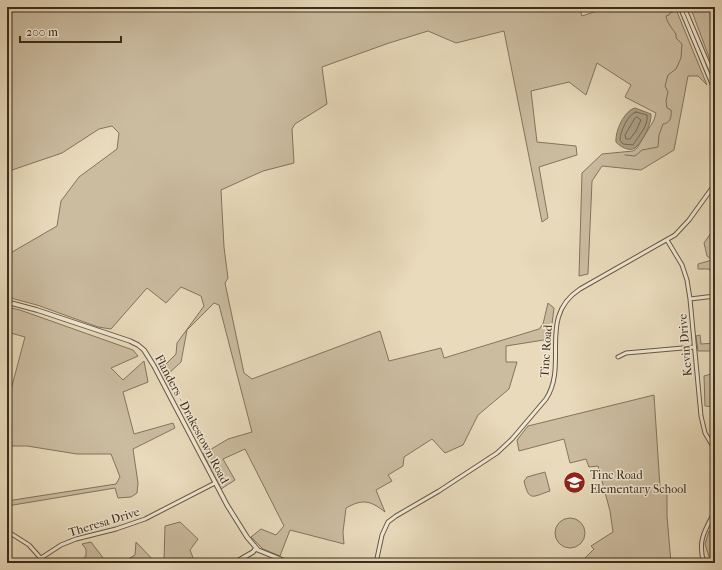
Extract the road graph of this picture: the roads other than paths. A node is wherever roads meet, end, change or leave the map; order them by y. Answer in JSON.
{"nodes":[{"id":1,"x":680,"y":7,"type":"edge"},
{"id":2,"x":684,"y":7,"type":"edge"},
{"id":3,"x":715,"y":80,"type":"edge"},
{"id":4,"x":715,"y":92,"type":"edge"},
{"id":5,"x":715,"y":184,"type":"edge"},
{"id":6,"x":668,"y":240,"type":"junction"},
{"id":7,"x":715,"y":296,"type":"edge"},
{"id":8,"x":690,"y":299,"type":"junction"},
{"id":9,"x":7,"y":302,"type":"edge"},
{"id":10,"x":694,"y":347,"type":"junction"},
{"id":11,"x":618,"y":357,"type":"dead end"},
{"id":12,"x":715,"y":450,"type":"edge"},
{"id":13,"x":215,"y":483,"type":"junction"},
{"id":14,"x":715,"y":512,"type":"edge"},
{"id":15,"x":7,"y":531,"type":"edge"},
{"id":16,"x":256,"y":548,"type":"junction"},
{"id":17,"x":41,"y":558,"type":"junction"},
{"id":18,"x":45,"y":563,"type":"edge"},
{"id":19,"x":234,"y":563,"type":"edge"},
{"id":20,"x":290,"y":563,"type":"edge"},
{"id":21,"x":376,"y":563,"type":"edge"},
{"id":22,"x":704,"y":563,"type":"edge"}],
"edges":[{"from":1,"to":4,"type":"street"},
{"from":2,"to":3,"type":"street"},
{"from":5,"to":6,"type":"street","name":"Tinc Road"},
{"from":6,"to":8,"type":"street","name":"Kevin Drive"},
{"from":6,"to":21,"type":"street","name":"Tinc Road"},
{"from":7,"to":8,"type":"street"},
{"from":8,"to":10,"type":"street","name":"Kevin Drive"},
{"from":9,"to":13,"type":"street","name":"Flanders - Drakestown Road"},
{"from":10,"to":11,"type":"street"},
{"from":10,"to":12,"type":"street","name":"Kevin Drive"},
{"from":13,"to":16,"type":"street","name":"Flanders - Drakestown Road"},
{"from":13,"to":17,"type":"street","name":"Theresa Drive"},
{"from":14,"to":22,"type":"street"},
{"from":15,"to":17,"type":"street"},
{"from":16,"to":19,"type":"street"},
{"from":16,"to":20,"type":"street"},
{"from":17,"to":18,"type":"street"}]}
